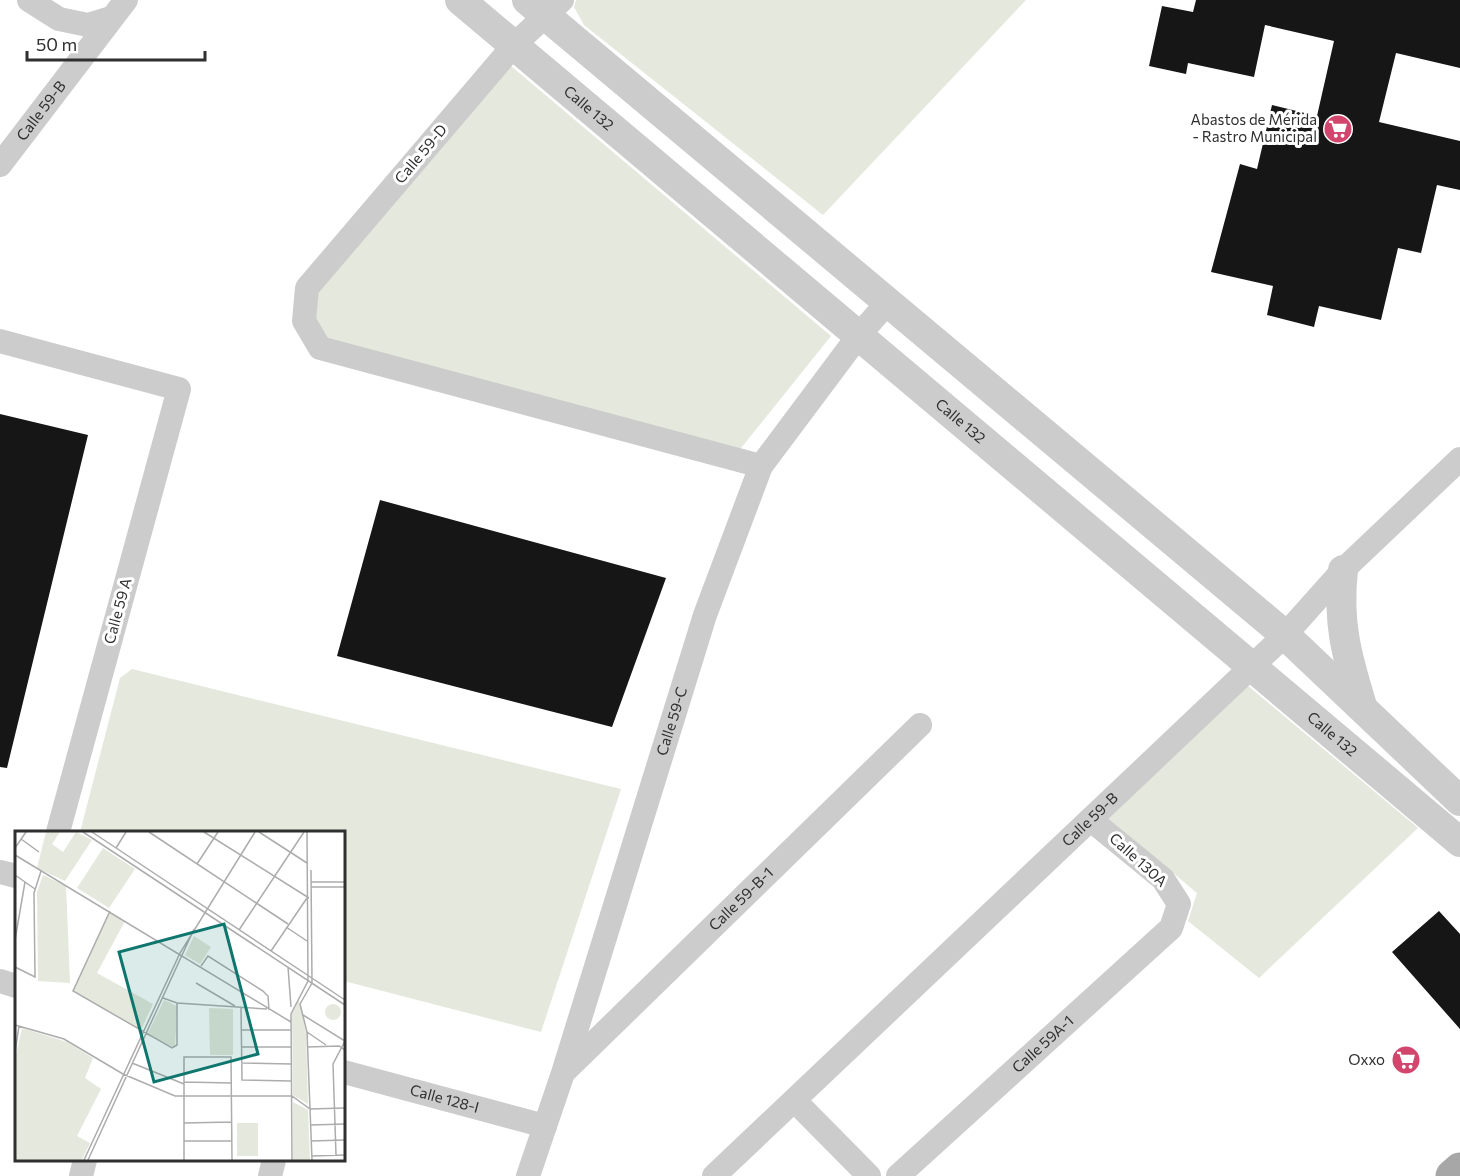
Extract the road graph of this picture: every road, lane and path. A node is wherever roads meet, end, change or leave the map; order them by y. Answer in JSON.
{"nodes":[{"id":1,"x":29,"y":0,"type":"edge"},
{"id":2,"x":460,"y":0,"type":"edge"},
{"id":3,"x":545,"y":5,"type":"edge"},
{"id":4,"x":118,"y":9,"type":"edge"},
{"id":5,"x":514,"y":45,"type":"junction"},
{"id":6,"x":0,"y":165,"type":"edge"},
{"id":7,"x":888,"y":302,"type":"junction"},
{"id":8,"x":859,"y":335,"type":"junction"},
{"id":9,"x":0,"y":342,"type":"edge"},
{"id":10,"x":1460,"y":459,"type":"edge"},
{"id":11,"x":761,"y":466,"type":"junction"},
{"id":12,"x":1343,"y":570,"type":"junction"},
{"id":13,"x":1286,"y":635,"type":"junction"},
{"id":14,"x":1253,"y":665,"type":"junction"},
{"id":15,"x":1363,"y":709,"type":"junction"},
{"id":16,"x":920,"y":725,"type":"dead end"},
{"id":17,"x":1460,"y":801,"type":"edge"},
{"id":18,"x":1092,"y":820,"type":"junction"},
{"id":19,"x":58,"y":831,"type":"edge"},
{"id":20,"x":1460,"y":842,"type":"edge"},
{"id":21,"x":0,"y":872,"type":"edge"},
{"id":22,"x":15,"y":876,"type":"edge"},
{"id":23,"x":1179,"y":904,"type":"joint"},
{"id":24,"x":0,"y":981,"type":"edge"},
{"id":25,"x":15,"y":986,"type":"edge"},
{"id":26,"x":345,"y":1072,"type":"edge"},
{"id":27,"x":563,"y":1073,"type":"junction"},
{"id":28,"x":795,"y":1101,"type":"junction"},
{"id":29,"x":544,"y":1126,"type":"junction"},
{"id":30,"x":85,"y":1161,"type":"edge"},
{"id":31,"x":274,"y":1161,"type":"edge"},
{"id":32,"x":1460,"y":1169,"type":"edge"},
{"id":33,"x":81,"y":1176,"type":"edge"},
{"id":34,"x":270,"y":1176,"type":"edge"},
{"id":35,"x":528,"y":1176,"type":"edge"},
{"id":36,"x":714,"y":1176,"type":"edge"},
{"id":37,"x":869,"y":1176,"type":"edge"},
{"id":38,"x":897,"y":1176,"type":"edge"},
{"id":39,"x":1452,"y":1176,"type":"edge"}],
"edges":[{"from":1,"to":4,"type":"street"},
{"from":2,"to":5,"type":"street","name":"Calle 132"},
{"from":3,"to":5,"type":"street","name":"Calle 59-D"},
{"from":3,"to":7,"type":"street"},
{"from":4,"to":6,"type":"street","name":"Calle 59-B"},
{"from":5,"to":8,"type":"street","name":"Calle 132"},
{"from":5,"to":11,"type":"street","name":"Calle 59-D"},
{"from":7,"to":8,"type":"street","name":"Calle 59-C"},
{"from":7,"to":13,"type":"street"},
{"from":8,"to":11,"type":"street","name":"Calle 59-C"},
{"from":8,"to":14,"type":"street","name":"Calle 132"},
{"from":9,"to":19,"type":"street","name":"Calle 59 A"},
{"from":10,"to":12,"type":"street","name":"Calle 59-B"},
{"from":11,"to":27,"type":"street","name":"Calle 59-C"},
{"from":12,"to":13,"type":"street","name":"Calle 59-B"},
{"from":12,"to":15,"type":"street"},
{"from":13,"to":14,"type":"street","name":"Calle 59-B"},
{"from":13,"to":15,"type":"street"},
{"from":14,"to":18,"type":"street","name":"Calle 59-B"},
{"from":14,"to":20,"type":"street","name":"Calle 132"},
{"from":15,"to":17,"type":"street"},
{"from":16,"to":27,"type":"street","name":"Calle 59-B-1"},
{"from":18,"to":23,"type":"street","name":"Calle 130A"},
{"from":18,"to":28,"type":"street","name":"Calle 59-B"},
{"from":21,"to":22,"type":"street"},
{"from":23,"to":38,"type":"street","name":"Calle 59A-1"},
{"from":24,"to":25,"type":"street"},
{"from":26,"to":29,"type":"street","name":"Calle 128-I"},
{"from":27,"to":29,"type":"street","name":"Calle 59-C"},
{"from":28,"to":36,"type":"street","name":"Calle 59-B"},
{"from":28,"to":37,"type":"street"},
{"from":29,"to":35,"type":"street","name":"Calle 59-C"},
{"from":30,"to":33,"type":"street"},
{"from":31,"to":34,"type":"street"},
{"from":32,"to":39,"type":"main road"}]}
